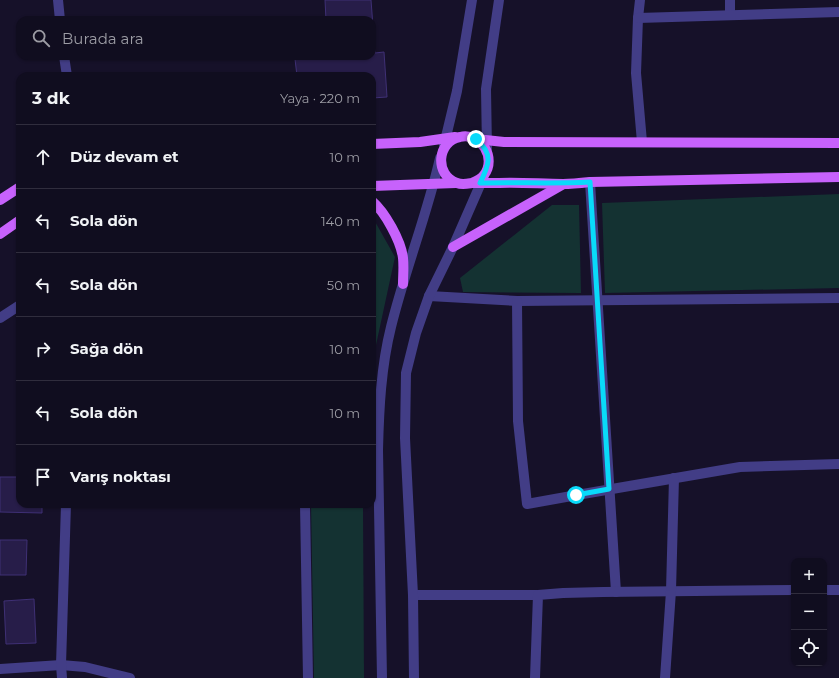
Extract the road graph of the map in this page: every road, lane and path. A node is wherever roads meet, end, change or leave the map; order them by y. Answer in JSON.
{"nodes":[{"id":1,"x":58,"y":0,"type":"edge"},
{"id":2,"x":472,"y":0,"type":"edge"},
{"id":3,"x":499,"y":0,"type":"edge"},
{"id":4,"x":640,"y":0,"type":"edge"},
{"id":5,"x":730,"y":0,"type":"edge"},
{"id":6,"x":839,"y":12,"type":"edge"},
{"id":7,"x":730,"y":15,"type":"junction"},
{"id":8,"x":60,"y":16,"type":"edge"},
{"id":9,"x":638,"y":18,"type":"junction"},
{"id":10,"x":64,"y":60,"type":"edge"},
{"id":11,"x":66,"y":72,"type":"edge"},
{"id":12,"x":461,"y":136,"type":"junction"},
{"id":13,"x":445,"y":138,"type":"junction"},
{"id":14,"x":482,"y":140,"type":"junction"},
{"id":15,"x":642,"y":142,"type":"junction"},
{"id":16,"x":839,"y":143,"type":"edge"},
{"id":17,"x":376,"y":144,"type":"edge"},
{"id":18,"x":487,"y":151,"type":"joint"},
{"id":19,"x":441,"y":154,"type":"junction"},
{"id":20,"x":839,"y":177,"type":"edge"},
{"id":21,"x":479,"y":180,"type":"junction"},
{"id":22,"x":590,"y":182,"type":"junction"},
{"id":23,"x":456,"y":183,"type":"junction"},
{"id":24,"x":434,"y":184,"type":"junction"},
{"id":25,"x":563,"y":184,"type":"junction"},
{"id":26,"x":376,"y":186,"type":"edge"},
{"id":27,"x":16,"y":190,"type":"edge"},
{"id":28,"x":0,"y":200,"type":"edge"},
{"id":29,"x":376,"y":206,"type":"edge"},
{"id":30,"x":16,"y":223,"type":"edge"},
{"id":31,"x":0,"y":234,"type":"edge"},
{"id":32,"x":453,"y":247,"type":"junction"},
{"id":33,"x":403,"y":284,"type":"junction"},
{"id":34,"x":429,"y":296,"type":"junction"},
{"id":35,"x":839,"y":298,"type":"edge"},
{"id":36,"x":517,"y":301,"type":"junction"},
{"id":37,"x":598,"y":301,"type":"junction"},
{"id":38,"x":16,"y":308,"type":"edge"},
{"id":39,"x":0,"y":318,"type":"edge"},
{"id":40,"x":376,"y":442,"type":"edge"},
{"id":41,"x":839,"y":464,"type":"edge"},
{"id":42,"x":674,"y":478,"type":"junction"},
{"id":43,"x":376,"y":483,"type":"edge"},
{"id":44,"x":609,"y":489,"type":"junction"},
{"id":45,"x":66,"y":508,"type":"edge"},
{"id":46,"x":305,"y":508,"type":"edge"},
{"id":47,"x":791,"y":590,"type":"edge"},
{"id":48,"x":827,"y":590,"type":"edge"},
{"id":49,"x":839,"y":590,"type":"edge"},
{"id":50,"x":671,"y":591,"type":"junction"},
{"id":51,"x":616,"y":592,"type":"junction"},
{"id":52,"x":413,"y":595,"type":"junction"},
{"id":53,"x":538,"y":595,"type":"junction"},
{"id":54,"x":61,"y":665,"type":"junction"},
{"id":55,"x":0,"y":670,"type":"edge"},
{"id":56,"x":62,"y":678,"type":"edge"},
{"id":57,"x":130,"y":678,"type":"edge"},
{"id":58,"x":308,"y":678,"type":"edge"},
{"id":59,"x":382,"y":678,"type":"edge"},
{"id":60,"x":414,"y":678,"type":"edge"},
{"id":61,"x":535,"y":678,"type":"edge"},
{"id":62,"x":665,"y":678,"type":"edge"}],
"edges":[{"from":1,"to":8,"type":"street"},
{"from":2,"to":13,"type":"street"},
{"from":3,"to":14,"type":"street"},
{"from":4,"to":9,"type":"street"},
{"from":5,"to":7,"type":"street"},
{"from":6,"to":7,"type":"street"},
{"from":7,"to":9,"type":"street"},
{"from":9,"to":15,"type":"street"},
{"from":10,"to":11,"type":"street"},
{"from":12,"to":13,"type":"main road"},
{"from":12,"to":14,"type":"main road"},
{"from":12,"to":19,"type":"main road"},
{"from":13,"to":17,"type":"main road"},
{"from":13,"to":19,"type":"street"},
{"from":14,"to":15,"type":"main road"},
{"from":14,"to":18,"type":"street"},
{"from":15,"to":16,"type":"main road"},
{"from":18,"to":21,"type":"main road"},
{"from":19,"to":23,"type":"main road"},
{"from":19,"to":24,"type":"street"},
{"from":20,"to":22,"type":"main road"},
{"from":21,"to":23,"type":"main road"},
{"from":21,"to":25,"type":"main road"},
{"from":21,"to":32,"type":"street"},
{"from":22,"to":25,"type":"main road"},
{"from":22,"to":37,"type":"street"},
{"from":23,"to":24,"type":"main road"},
{"from":24,"to":26,"type":"main road"},
{"from":24,"to":33,"type":"street"},
{"from":25,"to":32,"type":"main road"},
{"from":27,"to":28,"type":"main road"},
{"from":29,"to":33,"type":"main road"},
{"from":30,"to":31,"type":"main road"},
{"from":32,"to":34,"type":"street"},
{"from":33,"to":40,"type":"street"},
{"from":34,"to":36,"type":"street"},
{"from":34,"to":52,"type":"street"},
{"from":35,"to":37,"type":"street"},
{"from":36,"to":37,"type":"street"},
{"from":36,"to":44,"type":"street"},
{"from":37,"to":44,"type":"street"},
{"from":38,"to":39,"type":"street"},
{"from":41,"to":42,"type":"street"},
{"from":42,"to":44,"type":"street"},
{"from":42,"to":50,"type":"street"},
{"from":43,"to":59,"type":"street"},
{"from":44,"to":51,"type":"street"},
{"from":45,"to":54,"type":"street"},
{"from":46,"to":58,"type":"street"},
{"from":47,"to":50,"type":"street"},
{"from":48,"to":49,"type":"street"},
{"from":50,"to":51,"type":"street"},
{"from":50,"to":62,"type":"street"},
{"from":51,"to":53,"type":"street"},
{"from":52,"to":53,"type":"street"},
{"from":52,"to":60,"type":"street"},
{"from":53,"to":61,"type":"street"},
{"from":54,"to":55,"type":"street"},
{"from":54,"to":56,"type":"street"},
{"from":54,"to":57,"type":"street"}]}
